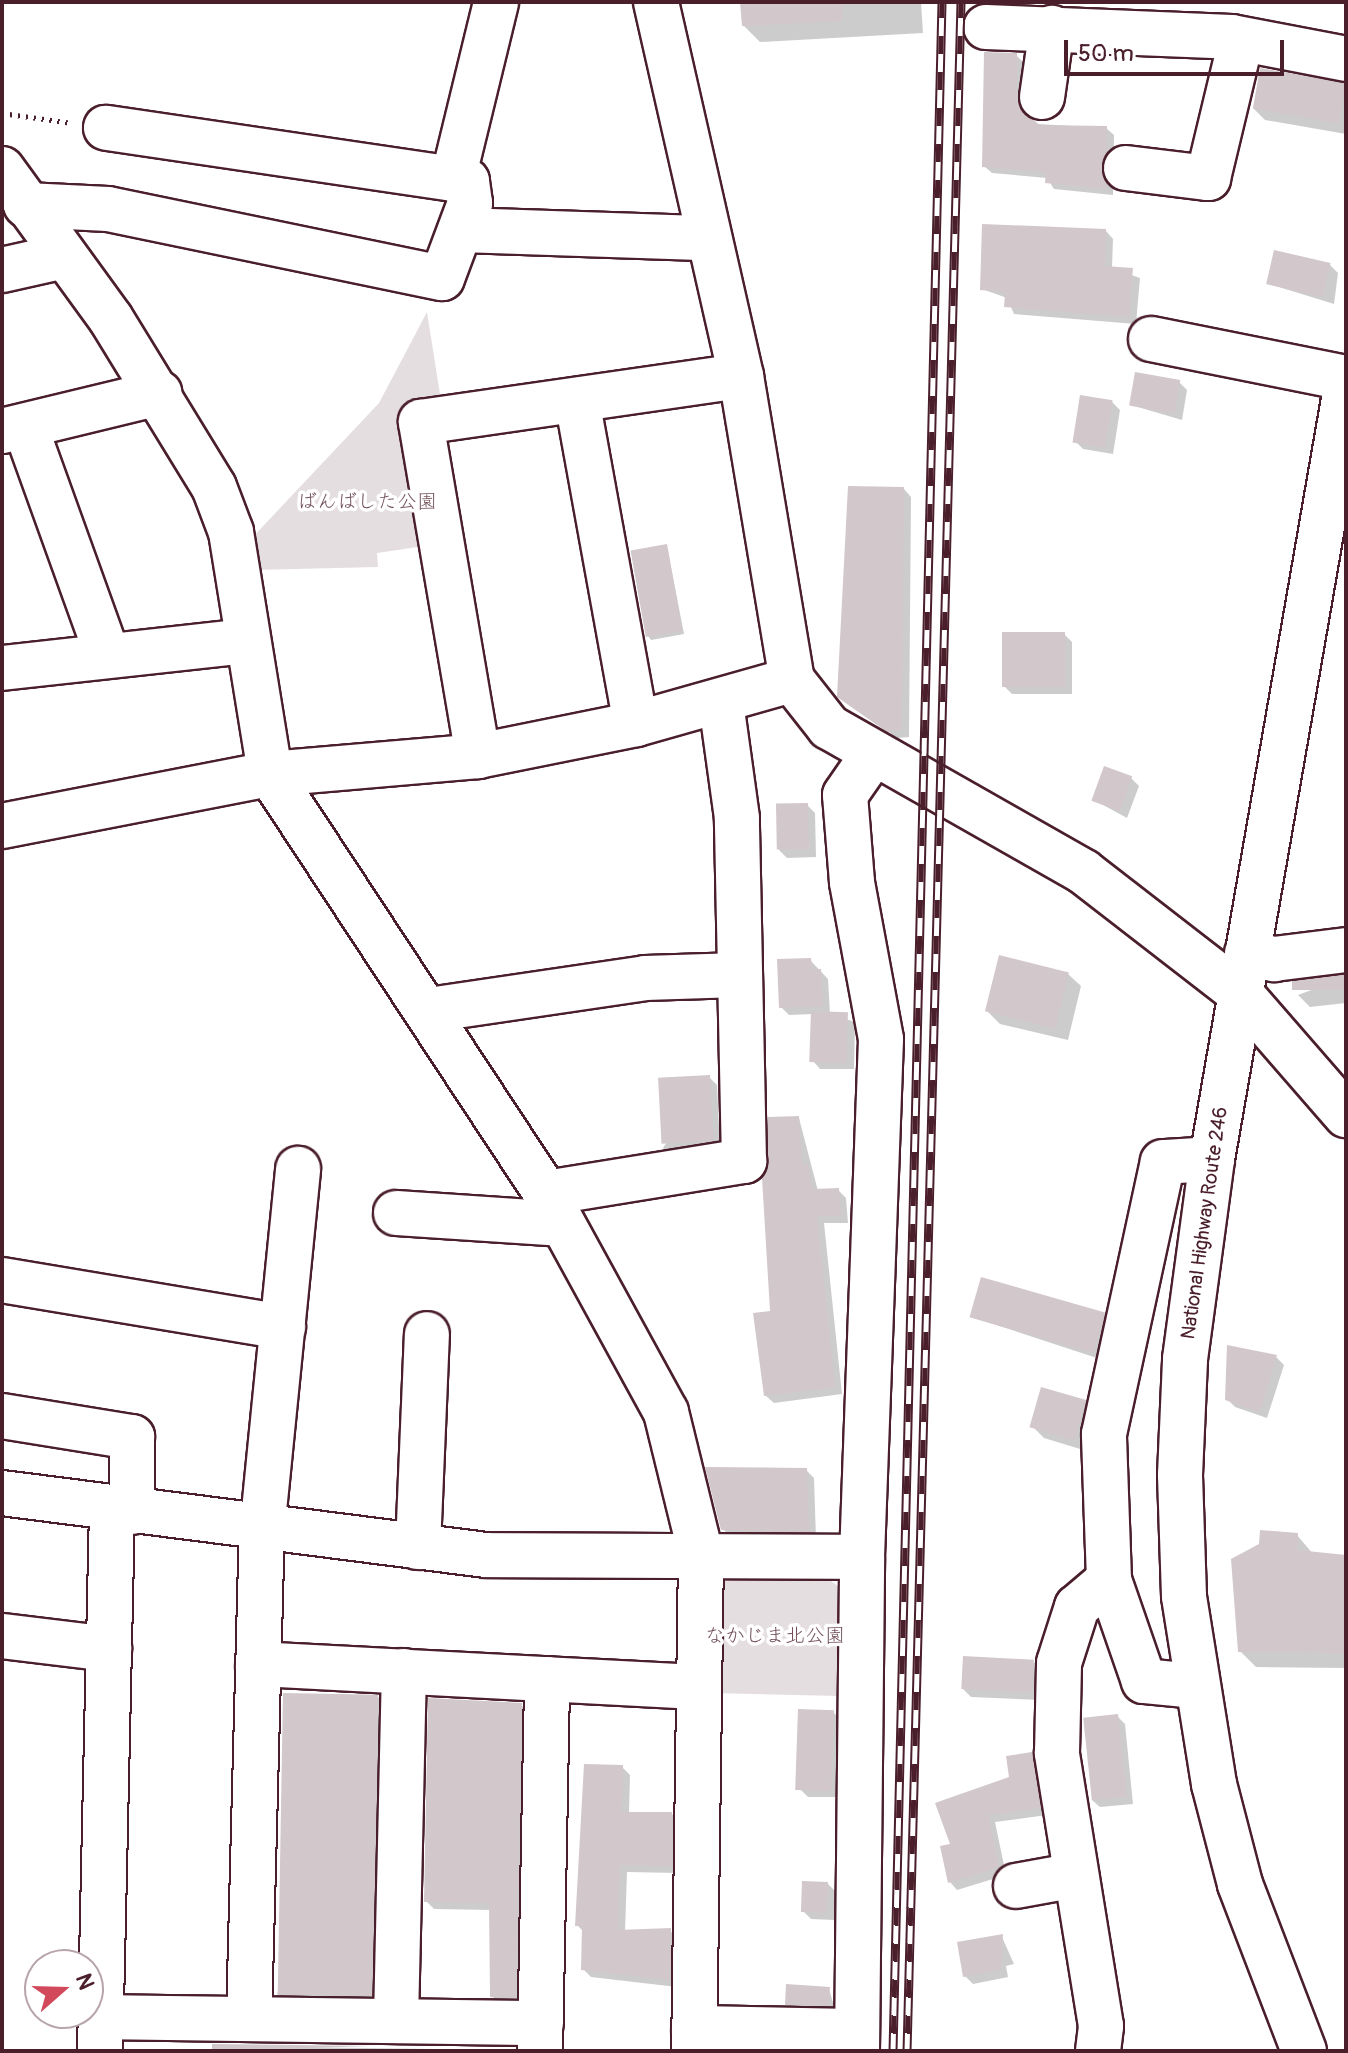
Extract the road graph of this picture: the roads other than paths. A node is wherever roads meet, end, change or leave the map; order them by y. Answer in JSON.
{"nodes":[{"id":1,"x":496,"y":2,"type":"edge"},
{"id":2,"x":656,"y":2,"type":"edge"},
{"id":3,"x":1169,"y":18,"type":"edge"},
{"id":4,"x":1069,"y":19,"type":"edge"},
{"id":5,"x":986,"y":27,"type":"dead end"},
{"id":6,"x":1241,"y":41,"type":"junction"},
{"id":7,"x":1346,"y":59,"type":"edge"},
{"id":8,"x":1042,"y":97,"type":"dead end"},
{"id":9,"x":106,"y":128,"type":"road end"},
{"id":10,"x":1126,"y":168,"type":"dead end"},
{"id":11,"x":2,"y":169,"type":"edge"},
{"id":12,"x":453,"y":179,"type":"junction"},
{"id":13,"x":26,"y":205,"type":"junction"},
{"id":14,"x":461,"y":230,"type":"junction"},
{"id":15,"x":708,"y":238,"type":"junction"},
{"id":16,"x":60,"y":257,"type":"junction"},
{"id":17,"x":2,"y":270,"type":"edge"},
{"id":18,"x":1151,"y":339,"type":"dead end"},
{"id":19,"x":741,"y":376,"type":"junction"},
{"id":20,"x":1346,"y":378,"type":"edge"},
{"id":21,"x":1346,"y":388,"type":"edge"},
{"id":22,"x":159,"y":393,"type":"junction"},
{"id":23,"x":577,"y":400,"type":"junction"},
{"id":24,"x":13,"y":429,"type":"edge"},
{"id":25,"x":248,"y":641,"type":"junction"},
{"id":26,"x":107,"y":654,"type":"junction"},
{"id":27,"x":2,"y":668,"type":"edge"},
{"id":28,"x":792,"y":680,"type":"junction"},
{"id":29,"x":721,"y":703,"type":"junction"},
{"id":30,"x":636,"y":724,"type":"junction"},
{"id":31,"x":478,"y":756,"type":"junction"},
{"id":32,"x":872,"y":756,"type":"junction"},
{"id":33,"x":270,"y":774,"type":"junction"},
{"id":34,"x":2,"y":826,"type":"edge"},
{"id":35,"x":1346,"y":950,"type":"edge"},
{"id":36,"x":1244,"y":973,"type":"junction"},
{"id":37,"x":739,"y":975,"type":"junction"},
{"id":38,"x":429,"y":1010,"type":"junction"},
{"id":39,"x":1346,"y":1115,"type":"edge"},
{"id":40,"x":1212,"y":1159,"type":"junction"},
{"id":41,"x":298,"y":1169,"type":"dead end"},
{"id":42,"x":554,"y":1208,"type":"junction"},
{"id":43,"x":396,"y":1213,"type":"dead end"},
{"id":44,"x":2,"y":1280,"type":"edge"},
{"id":45,"x":283,"y":1327,"type":"junction"},
{"id":46,"x":427,"y":1334,"type":"dead end"},
{"id":47,"x":2,"y":1416,"type":"edge"},
{"id":48,"x":2,"y":1493,"type":"edge"},
{"id":49,"x":122,"y":1511,"type":"junction"},
{"id":50,"x":262,"y":1531,"type":"junction"},
{"id":51,"x":418,"y":1547,"type":"junction"},
{"id":52,"x":701,"y":1554,"type":"junction"},
{"id":53,"x":862,"y":1557,"type":"junction"},
{"id":54,"x":1109,"y":1580,"type":"junction"},
{"id":55,"x":2,"y":1636,"type":"edge"},
{"id":56,"x":109,"y":1649,"type":"junction"},
{"id":57,"x":258,"y":1664,"type":"junction"},
{"id":58,"x":404,"y":1671,"type":"junction"},
{"id":59,"x":547,"y":1679,"type":"junction"},
{"id":60,"x":1195,"y":1686,"type":"junction"},
{"id":61,"x":698,"y":1687,"type":"junction"},
{"id":62,"x":1076,"y":1875,"type":"junction"},
{"id":63,"x":1016,"y":1886,"type":"dead end"},
{"id":64,"x":249,"y":2019,"type":"junction"},
{"id":65,"x":396,"y":2021,"type":"junction"},
{"id":66,"x":100,"y":2034,"type":"edge"},
{"id":67,"x":540,"y":2037,"type":"edge"},
{"id":68,"x":694,"y":2039,"type":"edge"},
{"id":69,"x":857,"y":2041,"type":"edge"},
{"id":70,"x":1098,"y":2051,"type":"edge"},
{"id":71,"x":1304,"y":2051,"type":"edge"}],
"edges":[{"from":1,"to":12,"type":"main road"},
{"from":2,"to":15,"type":"main road"},
{"from":3,"to":4,"type":"main road"},
{"from":3,"to":6,"type":"main road"},
{"from":4,"to":5,"type":"main road"},
{"from":4,"to":8,"type":"main road"},
{"from":6,"to":7,"type":"main road"},
{"from":6,"to":10,"type":"main road"},
{"from":9,"to":12,"type":"main road"},
{"from":11,"to":13,"type":"main road"},
{"from":12,"to":14,"type":"main road"},
{"from":13,"to":14,"type":"main road"},
{"from":13,"to":16,"type":"main road"},
{"from":14,"to":15,"type":"main road"},
{"from":15,"to":19,"type":"main road"},
{"from":16,"to":17,"type":"main road"},
{"from":16,"to":22,"type":"main road"},
{"from":18,"to":20,"type":"main road"},
{"from":19,"to":23,"type":"main road"},
{"from":19,"to":28,"type":"main road"},
{"from":21,"to":36,"type":"main road","name":"National Highway Route 246"},
{"from":22,"to":24,"type":"main road"},
{"from":22,"to":25,"type":"main road"},
{"from":23,"to":30,"type":"main road"},
{"from":23,"to":31,"type":"main road"},
{"from":24,"to":26,"type":"main road"},
{"from":25,"to":26,"type":"main road"},
{"from":25,"to":33,"type":"main road"},
{"from":26,"to":27,"type":"main road"},
{"from":28,"to":29,"type":"main road"},
{"from":28,"to":32,"type":"main road"},
{"from":29,"to":30,"type":"main road"},
{"from":29,"to":37,"type":"main road"},
{"from":30,"to":31,"type":"main road"},
{"from":31,"to":33,"type":"main road"},
{"from":32,"to":36,"type":"main road"},
{"from":32,"to":53,"type":"main road"},
{"from":33,"to":34,"type":"main road"},
{"from":33,"to":38,"type":"main road"},
{"from":35,"to":36,"type":"main road"},
{"from":36,"to":39,"type":"main road"},
{"from":36,"to":40,"type":"main road","name":"National Highway Route 246"},
{"from":37,"to":38,"type":"main road"},
{"from":37,"to":42,"type":"main road"},
{"from":38,"to":42,"type":"main road"},
{"from":40,"to":54,"type":"main road"},
{"from":40,"to":60,"type":"main road","name":"National Highway Route 246"},
{"from":41,"to":45,"type":"main road"},
{"from":42,"to":43,"type":"main road"},
{"from":42,"to":52,"type":"main road"},
{"from":44,"to":45,"type":"main road"},
{"from":45,"to":50,"type":"main road"},
{"from":46,"to":51,"type":"main road"},
{"from":47,"to":49,"type":"main road"},
{"from":48,"to":49,"type":"main road"},
{"from":49,"to":50,"type":"main road"},
{"from":49,"to":56,"type":"main road"},
{"from":50,"to":51,"type":"main road"},
{"from":50,"to":57,"type":"main road"},
{"from":51,"to":52,"type":"main road"},
{"from":52,"to":53,"type":"main road"},
{"from":52,"to":61,"type":"main road"},
{"from":53,"to":69,"type":"main road"},
{"from":54,"to":60,"type":"main road"},
{"from":54,"to":62,"type":"main road"},
{"from":55,"to":56,"type":"main road"},
{"from":56,"to":66,"type":"main road"},
{"from":57,"to":58,"type":"main road"},
{"from":57,"to":64,"type":"main road"},
{"from":58,"to":59,"type":"main road"},
{"from":58,"to":65,"type":"main road"},
{"from":59,"to":61,"type":"main road"},
{"from":59,"to":67,"type":"main road"},
{"from":60,"to":71,"type":"main road","name":"National Highway Route 246"},
{"from":61,"to":68,"type":"main road"},
{"from":62,"to":63,"type":"main road"},
{"from":62,"to":70,"type":"main road"},
{"from":64,"to":65,"type":"main road"},
{"from":64,"to":66,"type":"main road"},
{"from":65,"to":67,"type":"main road"},
{"from":68,"to":69,"type":"main road"}]}
